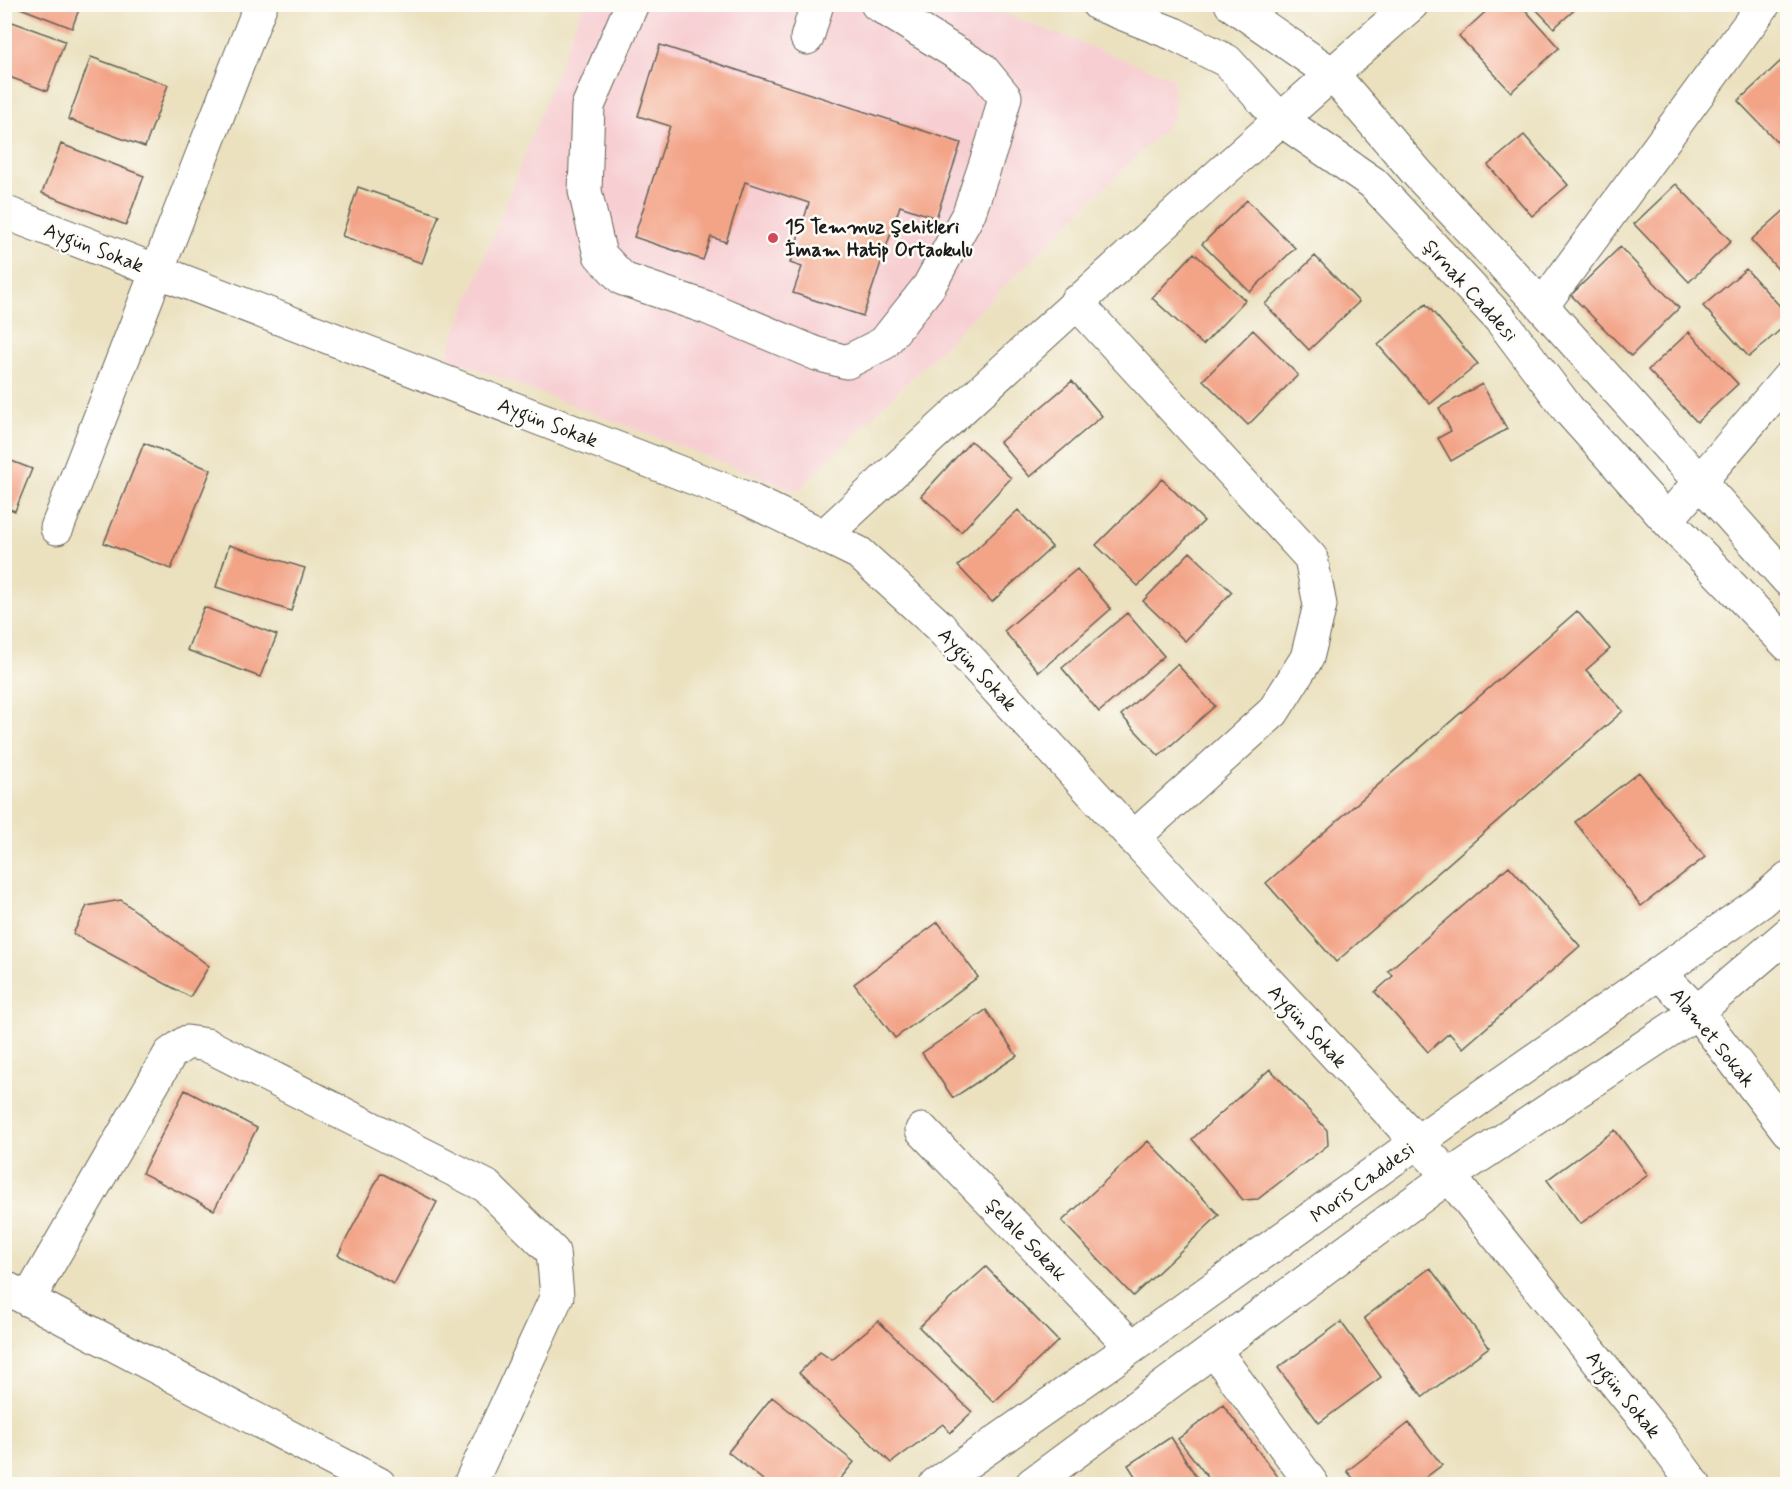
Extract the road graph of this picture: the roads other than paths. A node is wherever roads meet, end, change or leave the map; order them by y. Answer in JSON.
{"nodes":[{"id":1,"x":261,"y":4,"type":"edge"},
{"id":2,"x":632,"y":4,"type":"edge"},
{"id":3,"x":817,"y":4,"type":"edge"},
{"id":4,"x":877,"y":4,"type":"edge"},
{"id":5,"x":1098,"y":4,"type":"edge"},
{"id":6,"x":1231,"y":4,"type":"edge"},
{"id":7,"x":1412,"y":4,"type":"edge"},
{"id":8,"x":1764,"y":4,"type":"edge"},
{"id":9,"x":807,"y":38,"type":"dead end"},
{"id":10,"x":1332,"y":74,"type":"junction"},
{"id":11,"x":1280,"y":119,"type":"junction"},
{"id":12,"x":4,"y":212,"type":"edge"},
{"id":13,"x":158,"y":272,"type":"junction"},
{"id":14,"x":1076,"y":302,"type":"junction"},
{"id":15,"x":1542,"y":306,"type":"junction"},
{"id":16,"x":1788,"y":378,"type":"edge"},
{"id":17,"x":1698,"y":481,"type":"junction"},
{"id":18,"x":1667,"y":520,"type":"junction"},
{"id":19,"x":57,"y":528,"type":"dead end"},
{"id":20,"x":824,"y":536,"type":"junction"},
{"id":21,"x":1788,"y":580,"type":"edge"},
{"id":22,"x":1788,"y":645,"type":"edge"},
{"id":23,"x":1133,"y":838,"type":"junction"},
{"id":24,"x":1788,"y":878,"type":"edge"},
{"id":25,"x":1788,"y":934,"type":"edge"},
{"id":26,"x":1775,"y":956,"type":"edge"},
{"id":27,"x":1659,"y":973,"type":"junction"},
{"id":28,"x":1697,"y":1012,"type":"junction"},
{"id":29,"x":922,"y":1130,"type":"dead end"},
{"id":30,"x":1788,"y":1131,"type":"edge"},
{"id":31,"x":1417,"y":1142,"type":"junction"},
{"id":32,"x":1449,"y":1176,"type":"junction"},
{"id":33,"x":16,"y":1294,"type":"edge"},
{"id":34,"x":1132,"y":1347,"type":"junction"},
{"id":35,"x":1214,"y":1350,"type":"junction"},
{"id":36,"x":379,"y":1485,"type":"edge"},
{"id":37,"x":470,"y":1485,"type":"edge"},
{"id":38,"x":936,"y":1485,"type":"edge"},
{"id":39,"x":1032,"y":1485,"type":"edge"},
{"id":40,"x":1311,"y":1485,"type":"edge"},
{"id":41,"x":1694,"y":1485,"type":"edge"}],
"edges":[{"from":1,"to":13,"type":"street"},
{"from":2,"to":4,"type":"street"},
{"from":3,"to":9,"type":"street"},
{"from":5,"to":11,"type":"street","name":"Şırnak Caddesi"},
{"from":6,"to":10,"type":"street","name":"Şırnak Caddesi"},
{"from":7,"to":10,"type":"street"},
{"from":8,"to":15,"type":"street"},
{"from":10,"to":11,"type":"street"},
{"from":10,"to":15,"type":"street","name":"Şırnak Caddesi"},
{"from":11,"to":14,"type":"street"},
{"from":11,"to":18,"type":"street","name":"Şırnak Caddesi"},
{"from":12,"to":13,"type":"street","name":"Aygün Sokak"},
{"from":13,"to":19,"type":"street"},
{"from":13,"to":20,"type":"street","name":"Aygün Sokak"},
{"from":14,"to":20,"type":"street"},
{"from":14,"to":23,"type":"street"},
{"from":15,"to":17,"type":"street","name":"Şırnak Caddesi"},
{"from":16,"to":17,"type":"street"},
{"from":17,"to":18,"type":"street"},
{"from":17,"to":21,"type":"street","name":"Şırnak Caddesi"},
{"from":18,"to":22,"type":"street","name":"Şırnak Caddesi"},
{"from":20,"to":23,"type":"street","name":"Aygün Sokak"},
{"from":23,"to":31,"type":"street","name":"Aygün Sokak"},
{"from":24,"to":27,"type":"street","name":"Moris Caddesi"},
{"from":25,"to":26,"type":"street"},
{"from":26,"to":28,"type":"street"},
{"from":27,"to":28,"type":"street","name":"Alamet Sokak"},
{"from":27,"to":31,"type":"street","name":"Moris Caddesi"},
{"from":28,"to":30,"type":"street","name":"Alamet Sokak"},
{"from":28,"to":32,"type":"street"},
{"from":29,"to":34,"type":"street","name":"Şelale Sokak"},
{"from":31,"to":32,"type":"street","name":"Aygün Sokak"},
{"from":31,"to":34,"type":"street","name":"Moris Caddesi"},
{"from":32,"to":35,"type":"street"},
{"from":32,"to":41,"type":"street","name":"Aygün Sokak"},
{"from":33,"to":36,"type":"street"},
{"from":33,"to":37,"type":"street"},
{"from":34,"to":38,"type":"street","name":"Moris Caddesi"},
{"from":35,"to":39,"type":"street"},
{"from":35,"to":40,"type":"street"}]}
